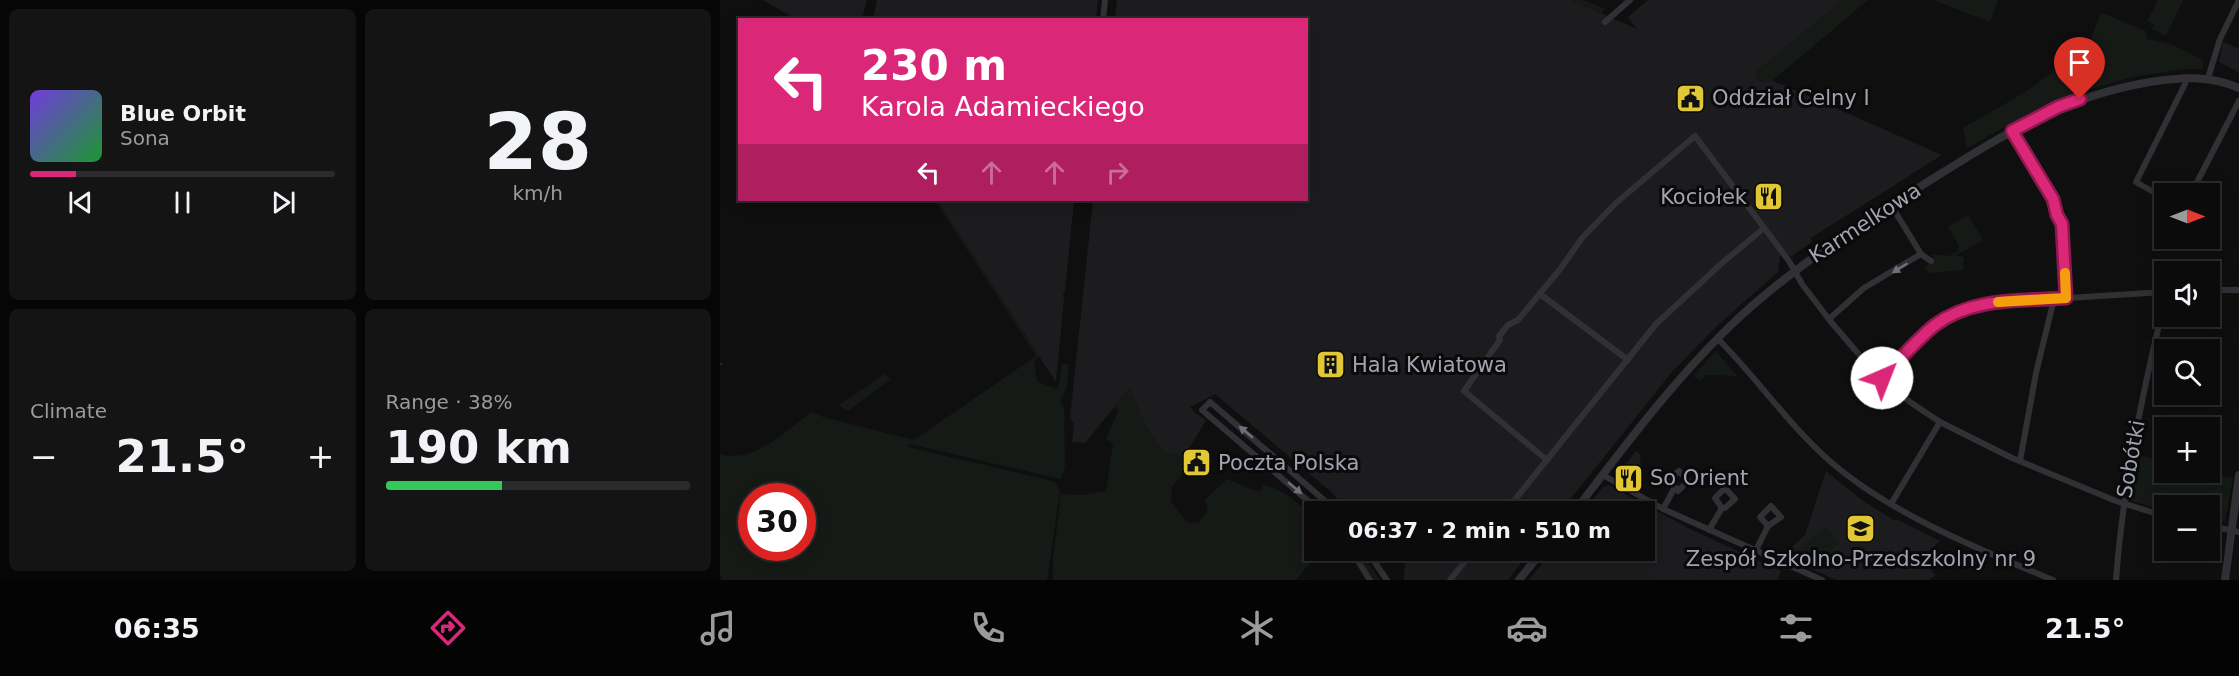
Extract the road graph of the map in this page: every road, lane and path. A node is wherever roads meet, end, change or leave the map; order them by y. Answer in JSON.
{"nodes":[{"id":1,"x":1105,"y":0,"type":"edge"},
{"id":2,"x":1630,"y":0,"type":"edge"},
{"id":3,"x":2239,"y":0,"type":"edge"},
{"id":4,"x":1103,"y":18,"type":"edge"},
{"id":5,"x":1605,"y":22,"type":"dead end"},
{"id":6,"x":2185,"y":77,"type":"junction"},
{"id":7,"x":2208,"y":78,"type":"junction"},
{"id":8,"x":2239,"y":88,"type":"edge"},
{"id":9,"x":2239,"y":100,"type":"edge"},
{"id":10,"x":2012,"y":131,"type":"junction"},
{"id":11,"x":2197,"y":183,"type":"edge"},
{"id":12,"x":2154,"y":192,"type":"edge"},
{"id":13,"x":1891,"y":205,"type":"junction"},
{"id":14,"x":1764,"y":228,"type":"junction"},
{"id":15,"x":1921,"y":254,"type":"junction"},
{"id":16,"x":1931,"y":261,"type":"dead end"},
{"id":17,"x":1793,"y":271,"type":"junction"},
{"id":18,"x":2220,"y":290,"type":"edge"},
{"id":19,"x":2239,"y":290,"type":"edge"},
{"id":20,"x":2154,"y":293,"type":"edge"},
{"id":21,"x":1540,"y":294,"type":"junction"},
{"id":22,"x":2066,"y":298,"type":"junction"},
{"id":23,"x":2054,"y":299,"type":"junction"},
{"id":24,"x":1829,"y":319,"type":"junction"},
{"id":25,"x":2159,"y":327,"type":"edge"},
{"id":26,"x":1718,"y":339,"type":"junction"},
{"id":27,"x":1628,"y":360,"type":"junction"},
{"id":28,"x":1882,"y":378,"type":"junction"},
{"id":29,"x":1940,"y":422,"type":"junction"},
{"id":30,"x":1264,"y":447,"type":"junction"},
{"id":31,"x":1256,"y":456,"type":"junction"},
{"id":32,"x":1548,"y":459,"type":"junction"},
{"id":33,"x":2020,"y":461,"type":"junction"},
{"id":34,"x":1283,"y":463,"type":"junction"},
{"id":35,"x":1275,"y":472,"type":"junction"},
{"id":36,"x":1603,"y":475,"type":"junction"},
{"id":37,"x":2239,"y":475,"type":"edge"},
{"id":38,"x":1675,"y":487,"type":"dead end"},
{"id":39,"x":1309,"y":501,"type":"edge"},
{"id":40,"x":1326,"y":501,"type":"edge"},
{"id":41,"x":1514,"y":501,"type":"edge"},
{"id":42,"x":1583,"y":501,"type":"edge"},
{"id":43,"x":2123,"y":503,"type":"junction"},
{"id":44,"x":1891,"y":504,"type":"junction"},
{"id":45,"x":1722,"y":508,"type":"dead end"},
{"id":46,"x":1663,"y":509,"type":"junction"},
{"id":47,"x":2154,"y":513,"type":"edge"},
{"id":48,"x":1768,"y":526,"type":"dead end"},
{"id":49,"x":2220,"y":528,"type":"edge"},
{"id":50,"x":1709,"y":530,"type":"junction"},
{"id":51,"x":2235,"y":531,"type":"edge"},
{"id":52,"x":1756,"y":550,"type":"junction"},
{"id":53,"x":1358,"y":561,"type":"edge"},
{"id":54,"x":1374,"y":561,"type":"edge"},
{"id":55,"x":1465,"y":561,"type":"edge"},
{"id":56,"x":1534,"y":561,"type":"edge"},
{"id":57,"x":1370,"y":580,"type":"edge"},
{"id":58,"x":1387,"y":580,"type":"edge"},
{"id":59,"x":1450,"y":580,"type":"edge"},
{"id":60,"x":1519,"y":580,"type":"edge"},
{"id":61,"x":1822,"y":580,"type":"edge"},
{"id":62,"x":2053,"y":580,"type":"edge"},
{"id":63,"x":2116,"y":580,"type":"edge"},
{"id":64,"x":2225,"y":580,"type":"edge"}],
"edges":[{"from":1,"to":4,"type":"street"},
{"from":2,"to":5,"type":"street"},
{"from":3,"to":7,"type":"street"},
{"from":6,"to":7,"type":"street","name":"Karmelkowa"},
{"from":6,"to":10,"type":"street","name":"Karmelkowa"},
{"from":6,"to":12,"type":"street"},
{"from":7,"to":8,"type":"street","name":"Karmelkowa"},
{"from":9,"to":11,"type":"street"},
{"from":10,"to":13,"type":"street","name":"Karmelkowa"},
{"from":10,"to":22,"type":"street"},
{"from":13,"to":15,"type":"street"},
{"from":13,"to":17,"type":"street","name":"Karmelkowa"},
{"from":14,"to":17,"type":"street"},
{"from":14,"to":21,"type":"street"},
{"from":14,"to":27,"type":"street"},
{"from":15,"to":16,"type":"street"},
{"from":15,"to":24,"type":"street","one_way":true},
{"from":17,"to":24,"type":"street"},
{"from":17,"to":26,"type":"street","name":"Karmelkowa"},
{"from":18,"to":19,"type":"street"},
{"from":20,"to":22,"type":"street"},
{"from":21,"to":27,"type":"street"},
{"from":21,"to":32,"type":"street"},
{"from":22,"to":23,"type":"street"},
{"from":23,"to":28,"type":"street"},
{"from":23,"to":33,"type":"street"},
{"from":24,"to":28,"type":"street"},
{"from":25,"to":43,"type":"street","name":"Sobótki"},
{"from":26,"to":36,"type":"street","name":"Karmelkowa"},
{"from":26,"to":44,"type":"street"},
{"from":27,"to":32,"type":"street"},
{"from":28,"to":29,"type":"street"},
{"from":29,"to":33,"type":"street"},
{"from":29,"to":44,"type":"street"},
{"from":30,"to":31,"type":"street"},
{"from":30,"to":31,"type":"street","one_way":true},
{"from":30,"to":34,"type":"street"},
{"from":31,"to":35,"type":"street"},
{"from":32,"to":41,"type":"street"},
{"from":33,"to":43,"type":"street"},
{"from":34,"to":35,"type":"street"},
{"from":34,"to":40,"type":"street"},
{"from":35,"to":39,"type":"street","one_way":true},
{"from":36,"to":42,"type":"street","name":"Karmelkowa"},
{"from":36,"to":46,"type":"street"},
{"from":37,"to":51,"type":"street"},
{"from":38,"to":46,"type":"street"},
{"from":43,"to":47,"type":"street"},
{"from":43,"to":63,"type":"street","name":"Sobótki"},
{"from":44,"to":62,"type":"street"},
{"from":45,"to":50,"type":"street"},
{"from":46,"to":50,"type":"street"},
{"from":48,"to":52,"type":"street"},
{"from":49,"to":51,"type":"street"},
{"from":50,"to":52,"type":"street"},
{"from":51,"to":64,"type":"street"},
{"from":52,"to":61,"type":"street"},
{"from":53,"to":57,"type":"street"},
{"from":54,"to":58,"type":"street"},
{"from":55,"to":59,"type":"street"},
{"from":56,"to":60,"type":"street"}]}
